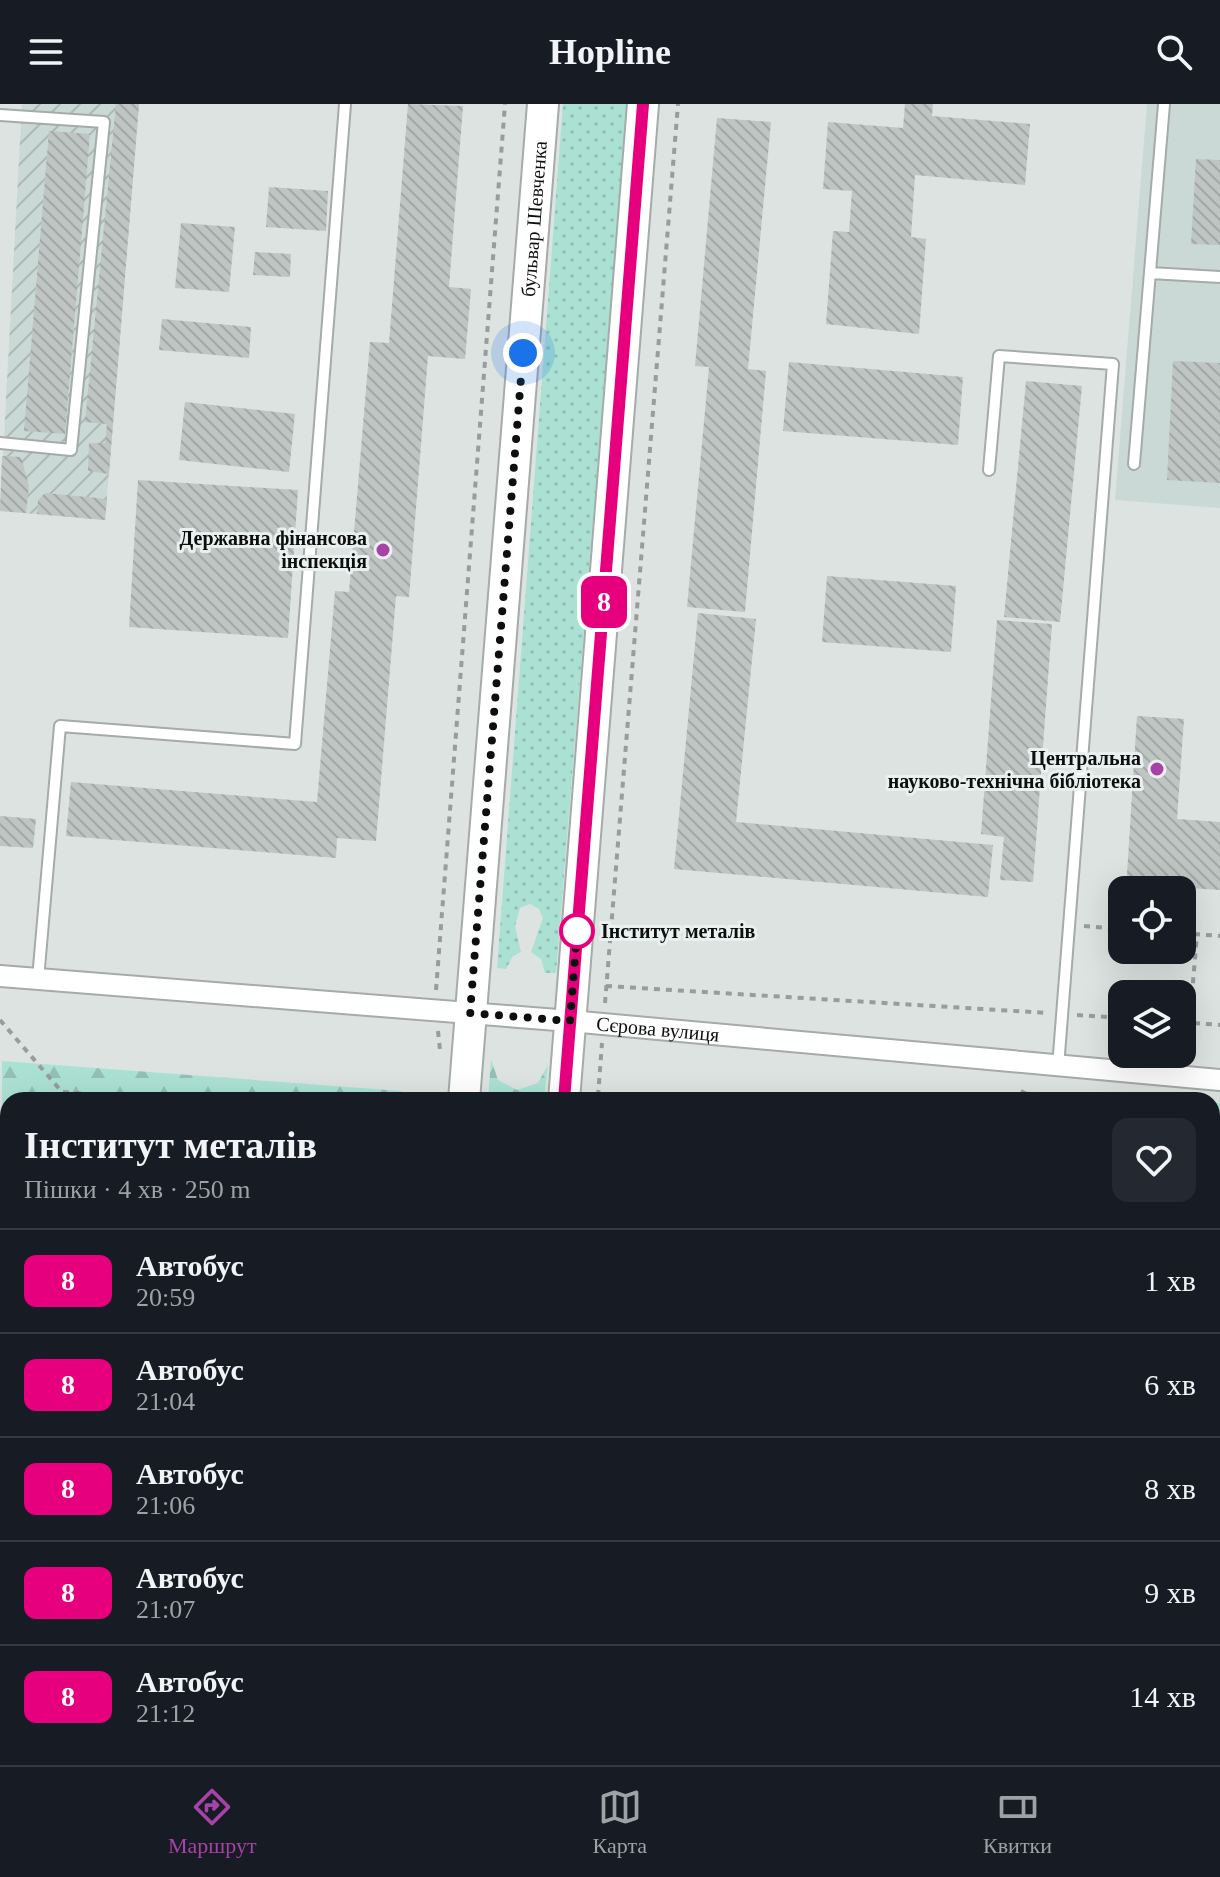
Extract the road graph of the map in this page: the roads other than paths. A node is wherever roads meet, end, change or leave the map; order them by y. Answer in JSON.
{"nodes":[{"id":1,"x":345,"y":104,"type":"edge"},
{"id":2,"x":543,"y":104,"type":"edge"},
{"id":3,"x":643,"y":104,"type":"edge"},
{"id":4,"x":1164,"y":104,"type":"edge"},
{"id":5,"x":0,"y":115,"type":"edge"},
{"id":6,"x":1150,"y":273,"type":"junction"},
{"id":7,"x":1220,"y":277,"type":"edge"},
{"id":8,"x":0,"y":443,"type":"edge"},
{"id":9,"x":1134,"y":464,"type":"dead end"},
{"id":10,"x":989,"y":470,"type":"dead end"},
{"id":11,"x":38,"y":979,"type":"junction"},
{"id":12,"x":1,"y":983,"type":"edge"},
{"id":13,"x":470,"y":1013,"type":"junction"},
{"id":14,"x":570,"y":1021,"type":"junction"},
{"id":15,"x":1058,"y":1067,"type":"junction"},
{"id":16,"x":1220,"y":1080,"type":"edge"},
{"id":17,"x":465,"y":1092,"type":"edge"},
{"id":18,"x":565,"y":1092,"type":"edge"}],
"edges":[{"from":1,"to":11,"type":"lane"},
{"from":2,"to":13,"type":"main road","name":"бульвар Шевченка"},
{"from":3,"to":14,"type":"main road"},
{"from":4,"to":6,"type":"lane"},
{"from":5,"to":8,"type":"lane"},
{"from":6,"to":7,"type":"lane"},
{"from":6,"to":9,"type":"lane"},
{"from":10,"to":15,"type":"lane"},
{"from":11,"to":12,"type":"street","name":"Сєрова вулиця"},
{"from":11,"to":13,"type":"street","name":"Сєрова вулиця"},
{"from":13,"to":14,"type":"street","name":"Сєрова вулиця"},
{"from":13,"to":17,"type":"main road","name":"бульвар Шевченка"},
{"from":14,"to":15,"type":"street","name":"Сєрова вулиця"},
{"from":14,"to":18,"type":"main road"},
{"from":15,"to":16,"type":"street","name":"Сєрова вулиця"}]}
